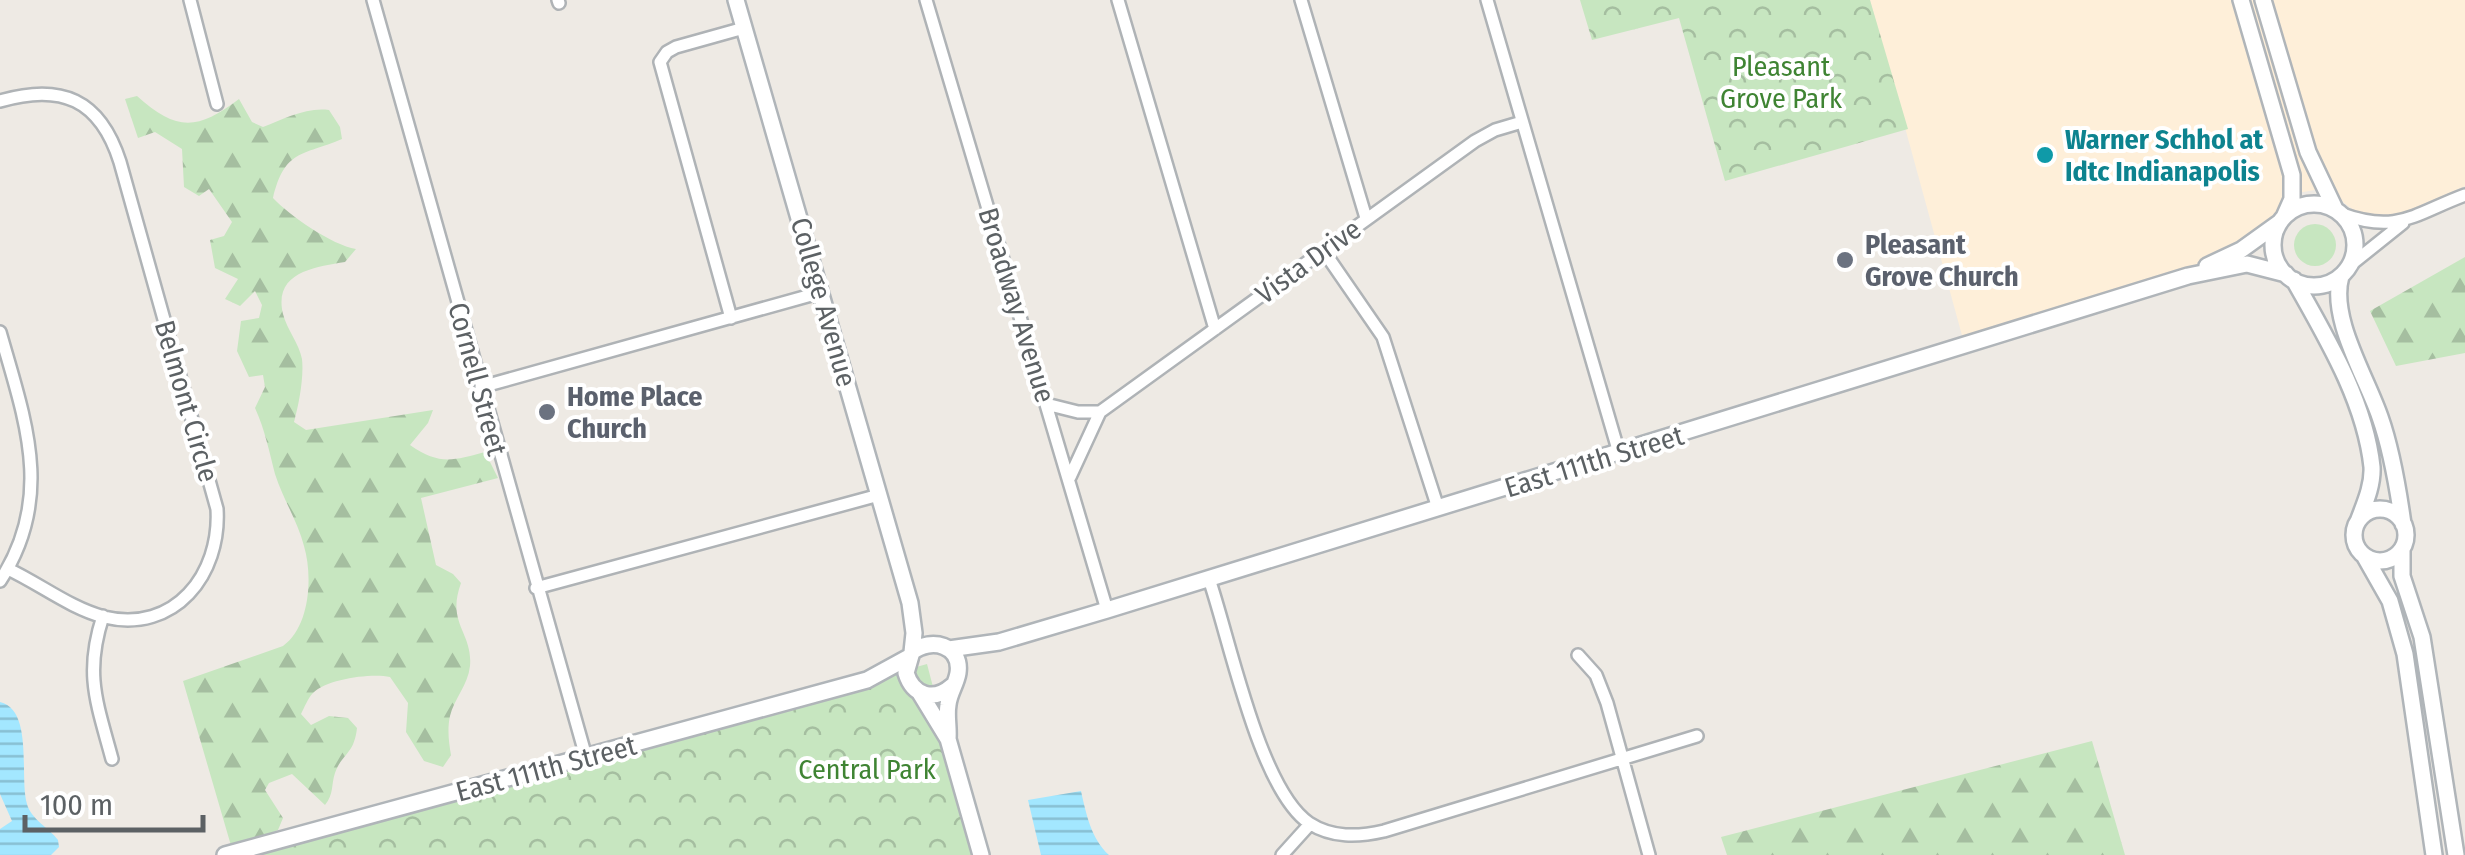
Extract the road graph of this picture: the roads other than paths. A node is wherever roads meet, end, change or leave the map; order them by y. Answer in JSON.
{"nodes":[{"id":1,"x":190,"y":0,"type":"edge"},
{"id":2,"x":373,"y":0,"type":"edge"},
{"id":3,"x":736,"y":0,"type":"edge"},
{"id":4,"x":926,"y":0,"type":"edge"},
{"id":5,"x":1118,"y":0,"type":"edge"},
{"id":6,"x":1302,"y":0,"type":"edge"},
{"id":7,"x":1487,"y":0,"type":"edge"},
{"id":8,"x":2241,"y":0,"type":"edge"},
{"id":9,"x":2263,"y":0,"type":"edge"},
{"id":10,"x":744,"y":28,"type":"junction"},
{"id":11,"x":0,"y":101,"type":"edge"},
{"id":12,"x":218,"y":104,"type":"dead end"},
{"id":13,"x":1522,"y":122,"type":"junction"},
{"id":14,"x":2465,"y":195,"type":"edge"},
{"id":15,"x":2338,"y":212,"type":"junction"},
{"id":16,"x":1366,"y":218,"type":"junction"},
{"id":17,"x":2282,"y":220,"type":"junction"},
{"id":18,"x":2406,"y":221,"type":"junction"},
{"id":19,"x":1323,"y":250,"type":"junction"},
{"id":20,"x":2345,"y":272,"type":"junction"},
{"id":21,"x":2188,"y":276,"type":"junction"},
{"id":22,"x":2290,"y":277,"type":"junction"},
{"id":23,"x":822,"y":292,"type":"junction"},
{"id":24,"x":731,"y":318,"type":"junction"},
{"id":25,"x":1215,"y":329,"type":"junction"},
{"id":26,"x":0,"y":332,"type":"edge"},
{"id":27,"x":481,"y":388,"type":"junction"},
{"id":28,"x":1046,"y":404,"type":"junction"},
{"id":29,"x":1100,"y":412,"type":"junction"},
{"id":30,"x":1619,"y":453,"type":"junction"},
{"id":31,"x":1069,"y":480,"type":"junction"},
{"id":32,"x":879,"y":495,"type":"junction"},
{"id":33,"x":1438,"y":508,"type":"junction"},
{"id":34,"x":2359,"y":519,"type":"junction"},
{"id":35,"x":2403,"y":524,"type":"junction"},
{"id":36,"x":2402,"y":549,"type":"junction"},
{"id":37,"x":2365,"y":557,"type":"junction"},
{"id":38,"x":8,"y":569,"type":"junction"},
{"id":39,"x":1209,"y":579,"type":"junction"},
{"id":40,"x":0,"y":581,"type":"edge"},
{"id":41,"x":536,"y":588,"type":"junction"},
{"id":42,"x":910,"y":604,"type":"junction"},
{"id":43,"x":1108,"y":610,"type":"junction"},
{"id":44,"x":103,"y":616,"type":"junction"},
{"id":45,"x":999,"y":642,"type":"junction"},
{"id":46,"x":945,"y":647,"type":"junction"},
{"id":47,"x":910,"y":654,"type":"junction"},
{"id":48,"x":1578,"y":655,"type":"dead end"},
{"id":49,"x":866,"y":680,"type":"junction"},
{"id":50,"x":954,"y":683,"type":"junction"},
{"id":51,"x":916,"y":691,"type":"junction"},
{"id":52,"x":1697,"y":736,"type":"dead end"},
{"id":53,"x":948,"y":738,"type":"junction"},
{"id":54,"x":586,"y":758,"type":"junction"},
{"id":55,"x":1622,"y":758,"type":"junction"},
{"id":56,"x":112,"y":759,"type":"dead end"},
{"id":57,"x":1310,"y":824,"type":"junction"},
{"id":58,"x":225,"y":855,"type":"edge"},
{"id":59,"x":981,"y":855,"type":"edge"},
{"id":60,"x":1282,"y":855,"type":"edge"},
{"id":61,"x":1649,"y":855,"type":"edge"},
{"id":62,"x":2434,"y":855,"type":"edge"},
{"id":63,"x":2456,"y":855,"type":"edge"}],
"edges":[{"from":1,"to":12,"type":"street"},
{"from":2,"to":27,"type":"street","name":"Cornell Street"},
{"from":3,"to":10,"type":"main road","name":"College Avenue"},
{"from":4,"to":28,"type":"street","name":"Broadway Avenue"},
{"from":5,"to":25,"type":"street"},
{"from":6,"to":16,"type":"street"},
{"from":7,"to":13,"type":"street"},
{"from":8,"to":17,"type":"main road"},
{"from":9,"to":15,"type":"main road"},
{"from":10,"to":23,"type":"main road","name":"College Avenue"},
{"from":10,"to":24,"type":"street"},
{"from":11,"to":44,"type":"street","name":"Belmont Circle"},
{"from":13,"to":16,"type":"street","name":"Vista Drive"},
{"from":13,"to":30,"type":"street"},
{"from":14,"to":18,"type":"street"},
{"from":15,"to":17,"type":"main road"},
{"from":15,"to":18,"type":"street"},
{"from":15,"to":20,"type":"main road"},
{"from":16,"to":19,"type":"street","name":"Vista Drive"},
{"from":17,"to":21,"type":"main road","name":"East 111th Street"},
{"from":17,"to":22,"type":"main road"},
{"from":18,"to":20,"type":"street"},
{"from":19,"to":25,"type":"street","name":"Vista Drive"},
{"from":19,"to":33,"type":"street"},
{"from":20,"to":22,"type":"main road"},
{"from":20,"to":35,"type":"main road"},
{"from":21,"to":22,"type":"main road","name":"East 111th Street"},
{"from":21,"to":30,"type":"main road","name":"East 111th Street"},
{"from":22,"to":34,"type":"main road"},
{"from":23,"to":24,"type":"street"},
{"from":23,"to":32,"type":"main road","name":"College Avenue"},
{"from":24,"to":27,"type":"street"},
{"from":25,"to":29,"type":"street","name":"Vista Drive"},
{"from":26,"to":38,"type":"street"},
{"from":27,"to":41,"type":"street","name":"Cornell Street"},
{"from":28,"to":29,"type":"street"},
{"from":28,"to":31,"type":"street","name":"Broadway Avenue"},
{"from":29,"to":31,"type":"street","name":"Vista Drive"},
{"from":30,"to":33,"type":"main road","name":"East 111th Street"},
{"from":31,"to":43,"type":"street","name":"Broadway Avenue"},
{"from":32,"to":41,"type":"street"},
{"from":32,"to":42,"type":"main road","name":"College Avenue"},
{"from":33,"to":39,"type":"main road","name":"East 111th Street"},
{"from":34,"to":35,"type":"main road"},
{"from":34,"to":37,"type":"main road"},
{"from":35,"to":36,"type":"main road"},
{"from":36,"to":37,"type":"main road"},
{"from":36,"to":63,"type":"main road"},
{"from":37,"to":62,"type":"main road"},
{"from":38,"to":40,"type":"street"},
{"from":38,"to":44,"type":"street","name":"Belmont Circle"},
{"from":39,"to":43,"type":"main road","name":"East 111th Street"},
{"from":39,"to":57,"type":"street"},
{"from":41,"to":54,"type":"street","name":"Cornell Street"},
{"from":42,"to":46,"type":"main road","name":"College Avenue"},
{"from":42,"to":47,"type":"main road","name":"College Avenue"},
{"from":43,"to":45,"type":"main road","name":"East 111th Street"},
{"from":44,"to":56,"type":"street"},
{"from":45,"to":46,"type":"main road","name":"East 111th Street"},
{"from":45,"to":50,"type":"main road","name":"East 111th Street"},
{"from":46,"to":47,"type":"main road"},
{"from":46,"to":50,"type":"main road"},
{"from":47,"to":49,"type":"main road","name":"East 111th Street"},
{"from":47,"to":51,"type":"main road"},
{"from":48,"to":55,"type":"street"},
{"from":49,"to":51,"type":"main road","name":"East 111th Street"},
{"from":49,"to":54,"type":"main road","name":"East 111th Street"},
{"from":50,"to":51,"type":"main road"},
{"from":50,"to":53,"type":"main road"},
{"from":51,"to":53,"type":"main road"},
{"from":52,"to":55,"type":"street"},
{"from":53,"to":59,"type":"main road"},
{"from":54,"to":58,"type":"main road","name":"East 111th Street"},
{"from":55,"to":57,"type":"street"},
{"from":55,"to":61,"type":"street"},
{"from":57,"to":60,"type":"street"}]}
